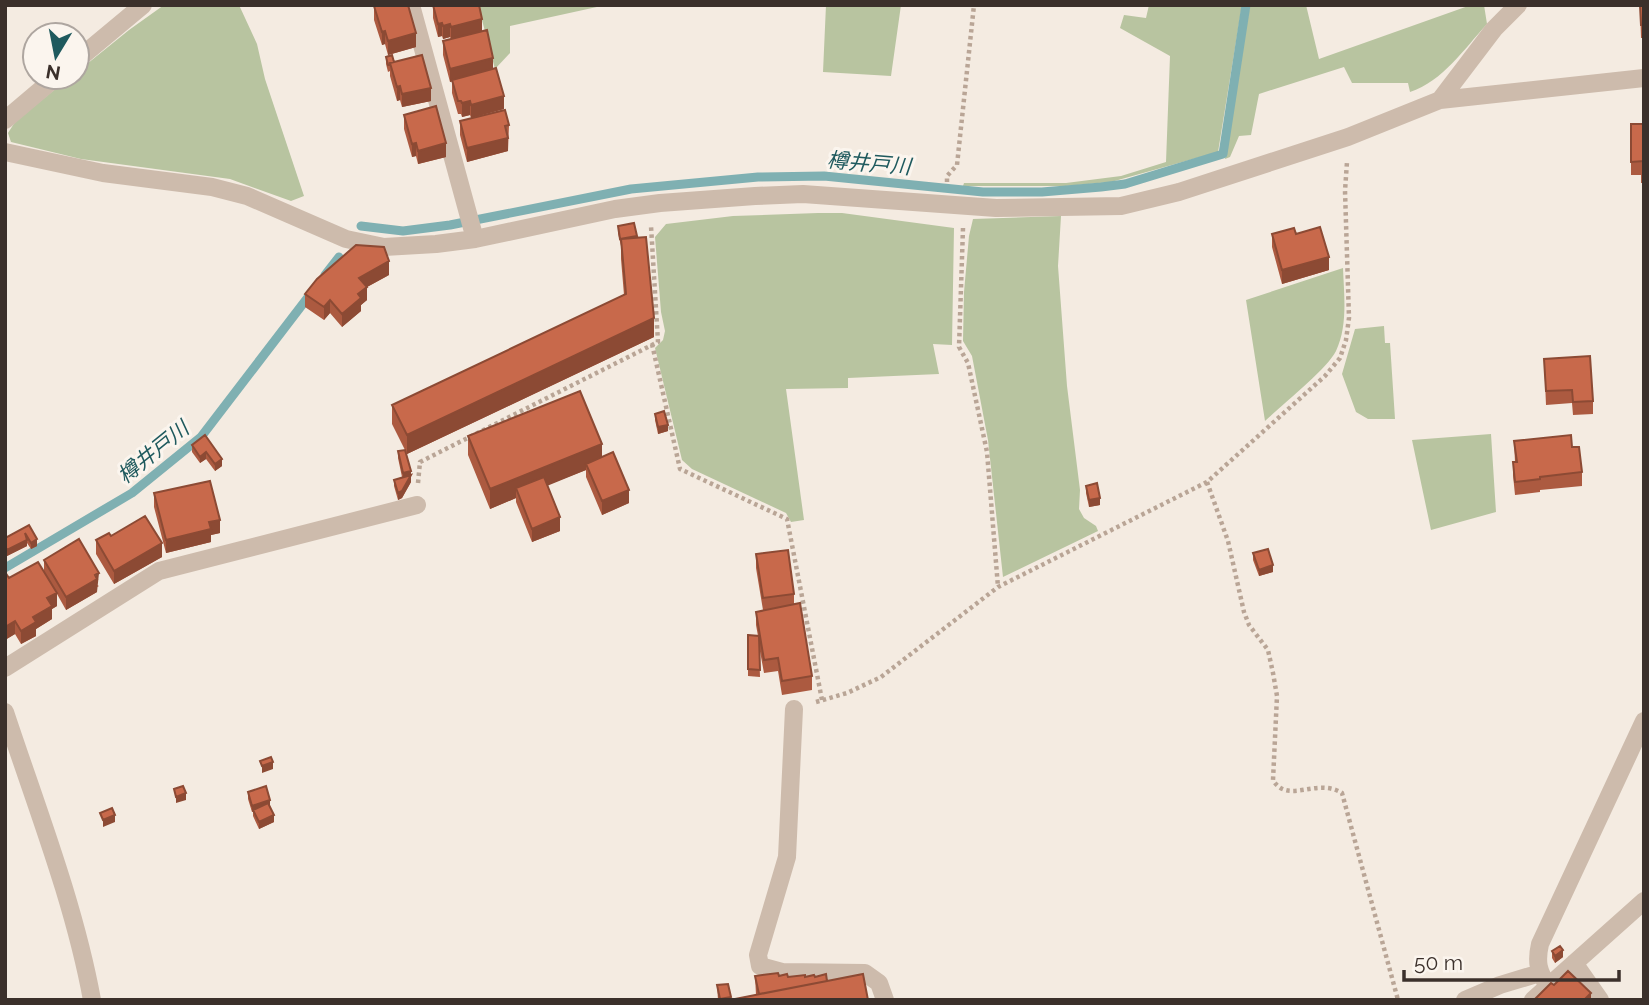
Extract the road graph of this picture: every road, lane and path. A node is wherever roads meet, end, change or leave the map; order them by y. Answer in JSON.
{"nodes":[{"id":1,"x":143,"y":5,"type":"edge"},
{"id":2,"x":411,"y":5,"type":"edge"},
{"id":3,"x":975,"y":5,"type":"edge"},
{"id":4,"x":1518,"y":5,"type":"edge"},
{"id":5,"x":91,"y":48,"type":"edge"},
{"id":6,"x":1644,"y":78,"type":"edge"},
{"id":7,"x":40,"y":91,"type":"edge"},
{"id":8,"x":1440,"y":100,"type":"junction"},
{"id":9,"x":5,"y":120,"type":"edge"},
{"id":10,"x":1348,"y":136,"type":"junction"},
{"id":11,"x":5,"y":152,"type":"edge"},
{"id":12,"x":947,"y":176,"type":"dead end"},
{"id":13,"x":649,"y":205,"type":"junction"},
{"id":14,"x":963,"y":206,"type":"junction"},
{"id":15,"x":475,"y":239,"type":"junction"},
{"id":16,"x":652,"y":344,"type":"junction"},
{"id":17,"x":1207,"y":482,"type":"junction"},
{"id":18,"x":416,"y":505,"type":"joint"},
{"id":19,"x":998,"y":587,"type":"junction"},
{"id":20,"x":5,"y":667,"type":"edge"},
{"id":21,"x":822,"y":700,"type":"junction"},
{"id":22,"x":794,"y":709,"type":"joint"},
{"id":23,"x":5,"y":712,"type":"edge"},
{"id":24,"x":1644,"y":721,"type":"edge"},
{"id":25,"x":1644,"y":901,"type":"edge"},
{"id":26,"x":1574,"y":963,"type":"junction"},
{"id":27,"x":1544,"y":980,"type":"junction"},
{"id":28,"x":92,"y":1000,"type":"edge"},
{"id":29,"x":885,"y":1000,"type":"edge"},
{"id":30,"x":1398,"y":1000,"type":"edge"},
{"id":31,"x":1465,"y":1000,"type":"edge"},
{"id":32,"x":1533,"y":1000,"type":"edge"},
{"id":33,"x":1600,"y":1000,"type":"edge"}],
"edges":[{"from":1,"to":5,"type":"street"},
{"from":2,"to":15,"type":"street"},
{"from":3,"to":12,"type":"path"},
{"from":4,"to":8,"type":"street"},
{"from":6,"to":8,"type":"street"},
{"from":7,"to":9,"type":"street"},
{"from":8,"to":10,"type":"street"},
{"from":10,"to":14,"type":"street"},
{"from":10,"to":17,"type":"path"},
{"from":11,"to":15,"type":"street"},
{"from":13,"to":14,"type":"street"},
{"from":13,"to":15,"type":"street"},
{"from":13,"to":16,"type":"path"},
{"from":14,"to":19,"type":"path"},
{"from":16,"to":18,"type":"path"},
{"from":16,"to":21,"type":"path"},
{"from":17,"to":19,"type":"path"},
{"from":17,"to":30,"type":"path"},
{"from":18,"to":20,"type":"street"},
{"from":19,"to":21,"type":"path"},
{"from":21,"to":22,"type":"path"},
{"from":22,"to":29,"type":"street"},
{"from":23,"to":28,"type":"street"},
{"from":24,"to":27,"type":"street"},
{"from":25,"to":26,"type":"street"},
{"from":26,"to":27,"type":"street"},
{"from":26,"to":33,"type":"street"},
{"from":27,"to":31,"type":"street"},
{"from":27,"to":32,"type":"street"}]}
